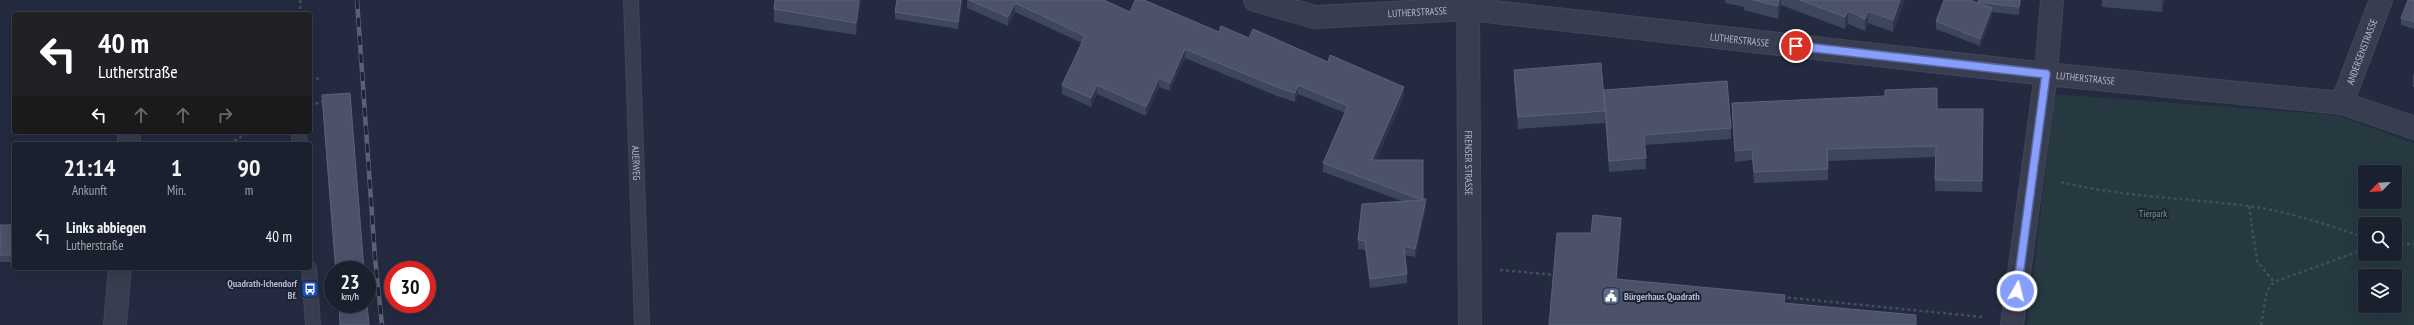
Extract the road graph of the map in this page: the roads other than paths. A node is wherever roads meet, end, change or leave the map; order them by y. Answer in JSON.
{"nodes":[{"id":1,"x":631,"y":0,"type":"edge"},
{"id":2,"x":1255,"y":0,"type":"edge"},
{"id":3,"x":2052,"y":0,"type":"edge"},
{"id":4,"x":2380,"y":0,"type":"edge"},
{"id":5,"x":1468,"y":5,"type":"edge"},
{"id":6,"x":2046,"y":74,"type":"junction"},
{"id":7,"x":2342,"y":103,"type":"junction"},
{"id":8,"x":2414,"y":128,"type":"edge"},
{"id":9,"x":120,"y":270,"type":"edge"},
{"id":10,"x":309,"y":270,"type":"edge"},
{"id":11,"x":2013,"y":322,"type":"edge"},
{"id":12,"x":115,"y":325,"type":"edge"},
{"id":13,"x":313,"y":325,"type":"edge"},
{"id":14,"x":642,"y":325,"type":"edge"},
{"id":15,"x":1470,"y":325,"type":"edge"}],
"edges":[{"from":1,"to":14,"type":"lane","name":"AUERWEG"},
{"from":2,"to":5,"type":"street","name":"LUTHERSTRASSE"},
{"from":3,"to":6,"type":"street"},
{"from":4,"to":7,"type":"street","name":"ANDERSENSTRASSE"},
{"from":5,"to":6,"type":"street","name":"LUTHERSTRASSE"},
{"from":5,"to":15,"type":"street","name":"FRENSER STRASSE"},
{"from":6,"to":7,"type":"street","name":"LUTHERSTRASSE"},
{"from":6,"to":11,"type":"street"},
{"from":7,"to":8,"type":"street","name":"LUTHERSTRASSE"},
{"from":9,"to":12,"type":"street"},
{"from":10,"to":13,"type":"lane"}]}
